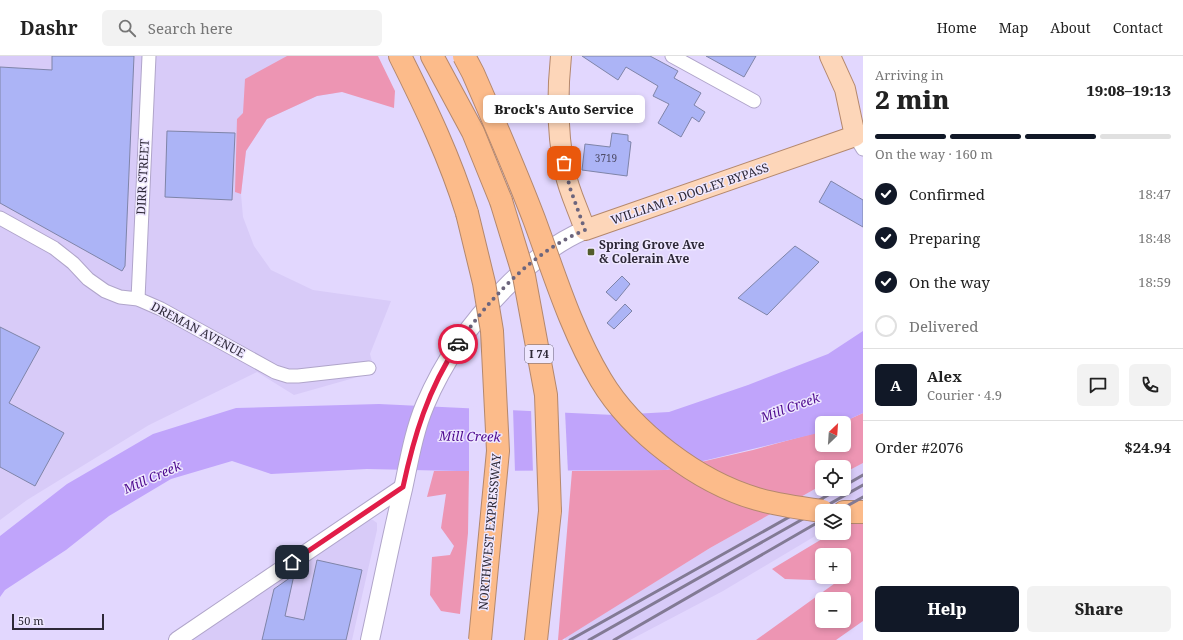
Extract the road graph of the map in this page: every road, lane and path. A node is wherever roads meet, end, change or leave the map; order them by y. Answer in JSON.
{"nodes":[{"id":1,"x":149,"y":56,"type":"edge"},
{"id":2,"x":400,"y":56,"type":"edge"},
{"id":3,"x":432,"y":56,"type":"edge"},
{"id":4,"x":464,"y":56,"type":"edge"},
{"id":5,"x":472,"y":56,"type":"edge"},
{"id":6,"x":561,"y":56,"type":"edge"},
{"id":7,"x":672,"y":56,"type":"edge"},
{"id":8,"x":830,"y":56,"type":"edge"},
{"id":9,"x":754,"y":101,"type":"dead end"},
{"id":10,"x":860,"y":139,"type":"edge"},
{"id":11,"x":501,"y":201,"type":"junction"},
{"id":12,"x":0,"y":218,"type":"edge"},
{"id":13,"x":585,"y":230,"type":"junction"},
{"id":14,"x":138,"y":299,"type":"junction"},
{"id":15,"x":369,"y":368,"type":"dead end"},
{"id":16,"x":403,"y":487,"type":"junction"},
{"id":17,"x":815,"y":510,"type":"edge"},
{"id":18,"x":851,"y":512,"type":"edge"},
{"id":19,"x":863,"y":512,"type":"edge"},
{"id":20,"x":177,"y":640,"type":"edge"},
{"id":21,"x":370,"y":640,"type":"edge"},
{"id":22,"x":480,"y":640,"type":"edge"},
{"id":23,"x":536,"y":640,"type":"edge"}],
"edges":[{"from":1,"to":14,"type":"street","name":"DIRR STREET"},
{"from":2,"to":22,"type":"highway","name":"NORTHWEST EXPRESSWAY","bridge":true},
{"from":3,"to":11,"type":"highway","number":"I 74"},
{"from":4,"to":17,"type":"highway","bridge":true},
{"from":5,"to":11,"type":"highway"},
{"from":6,"to":13,"type":"main road"},
{"from":7,"to":9,"type":"street"},
{"from":8,"to":10,"type":"main road"},
{"from":10,"to":13,"type":"main road","name":"WILLIAM P. DOOLEY BYPASS"},
{"from":11,"to":23,"type":"highway","number":"I 74","bridge":true},
{"from":12,"to":14,"type":"street","name":"DREMAN AVENUE"},
{"from":13,"to":16,"type":"main road","name":"WILLIAM P. DOOLEY BYPASS"},
{"from":14,"to":15,"type":"street","name":"DREMAN AVENUE"},
{"from":16,"to":20,"type":"street"},
{"from":16,"to":21,"type":"main road","name":"WILLIAM P. DOOLEY BYPASS"},
{"from":18,"to":19,"type":"highway"}]}
